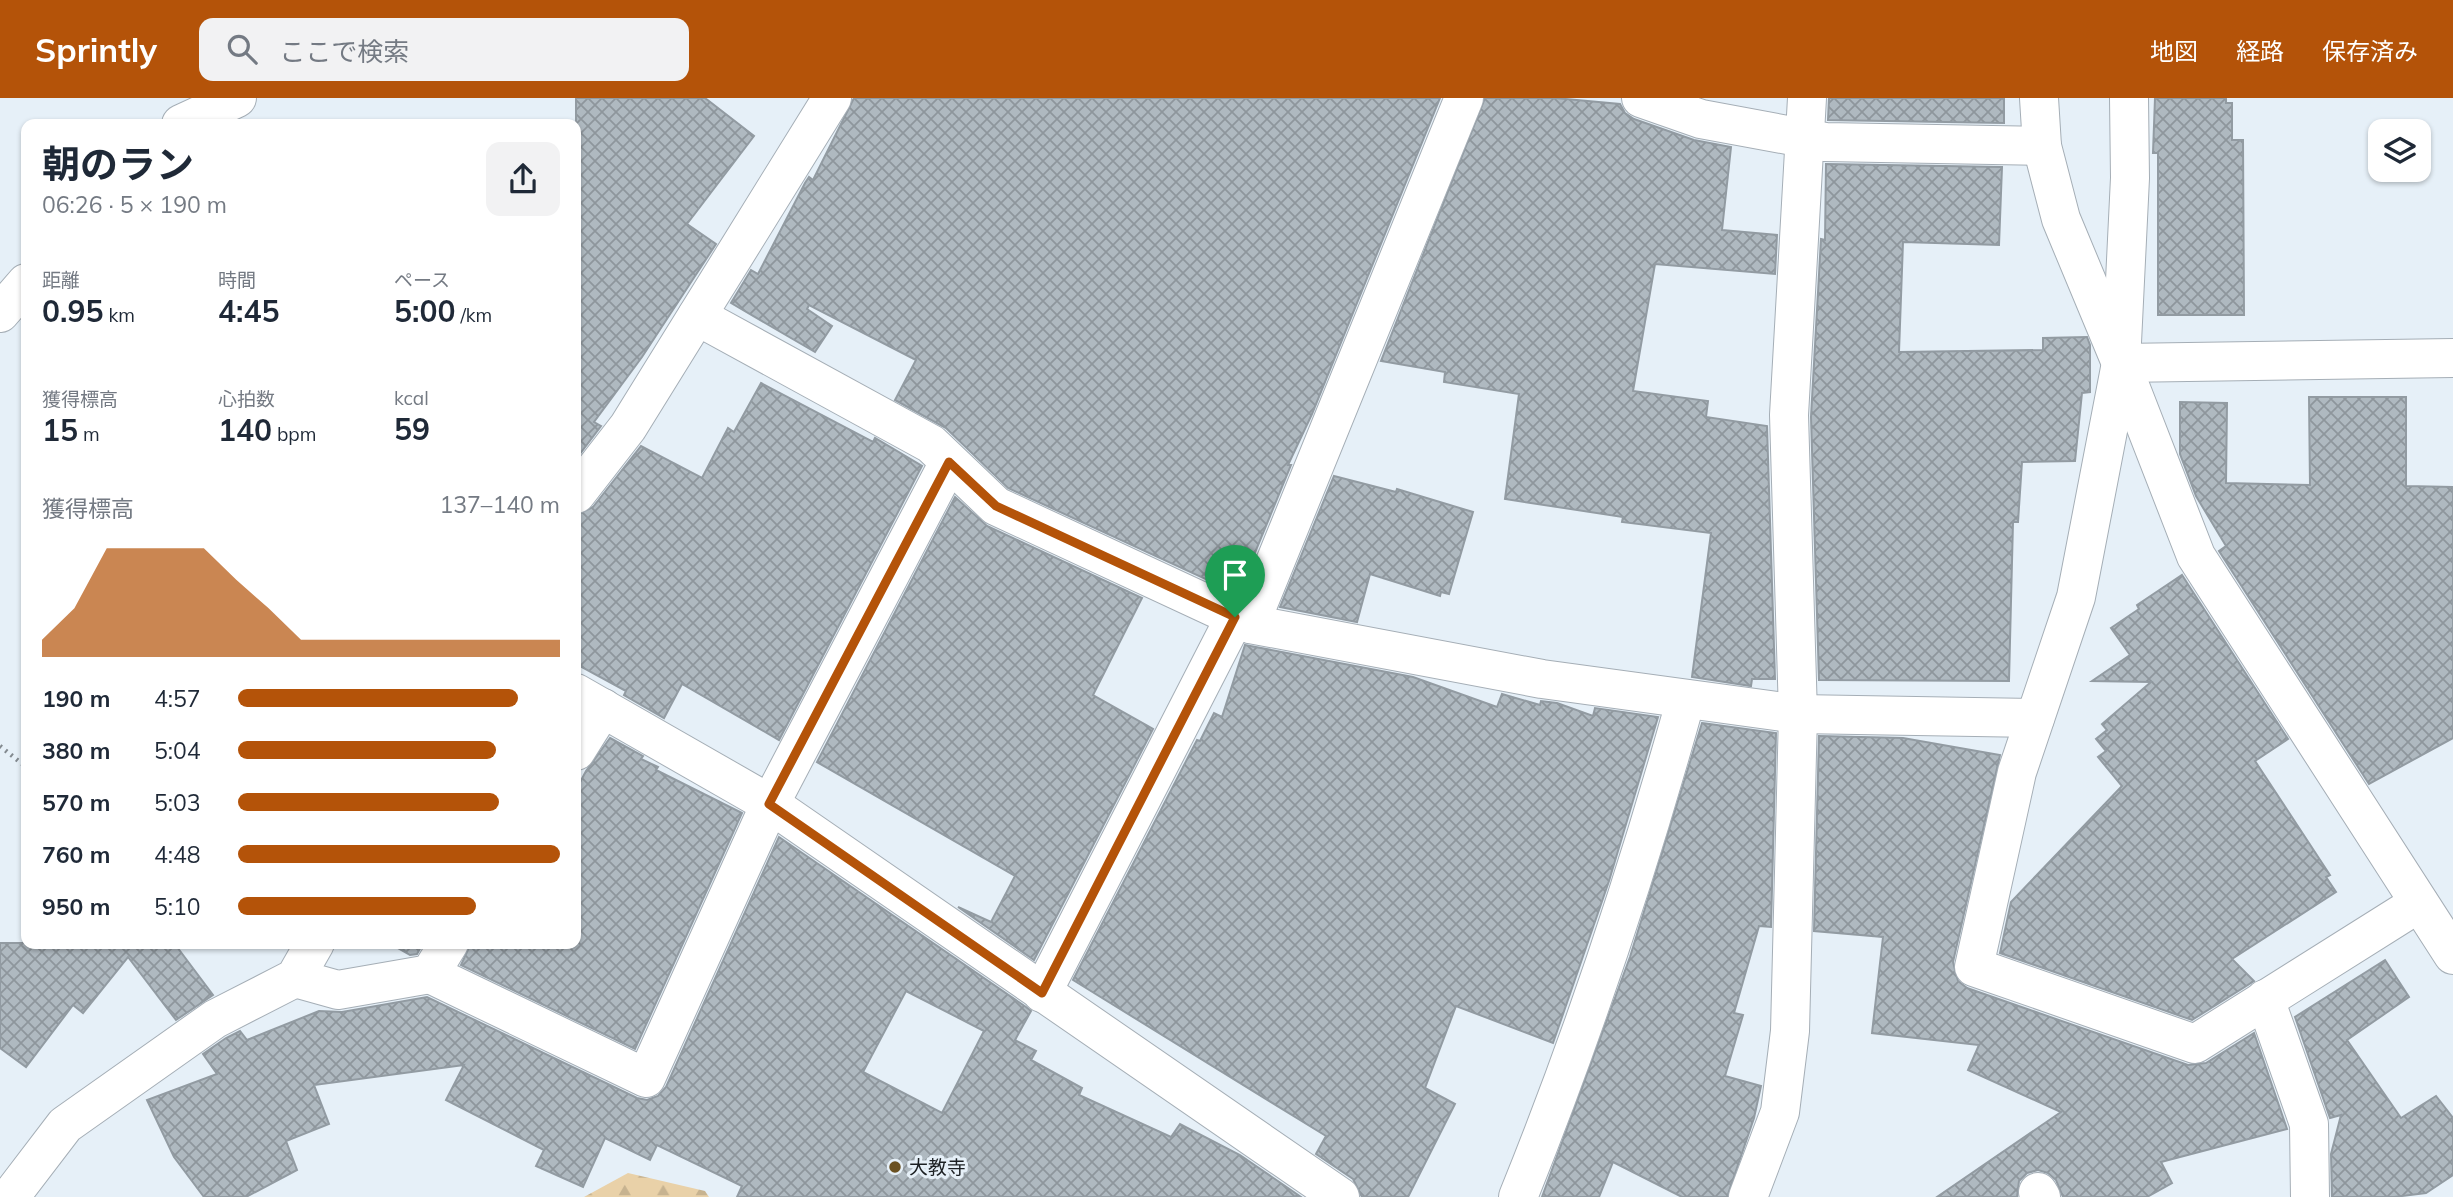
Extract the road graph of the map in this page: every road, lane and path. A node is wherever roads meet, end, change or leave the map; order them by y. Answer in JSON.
{"nodes":[{"id":1,"x":237,"y":98,"type":"edge"},
{"id":2,"x":832,"y":98,"type":"edge"},
{"id":3,"x":1464,"y":98,"type":"edge"},
{"id":4,"x":1641,"y":98,"type":"edge"},
{"id":5,"x":1807,"y":98,"type":"edge"},
{"id":6,"x":2039,"y":98,"type":"edge"},
{"id":7,"x":2129,"y":98,"type":"edge"},
{"id":8,"x":192,"y":119,"type":"edge"},
{"id":9,"x":243,"y":119,"type":"edge"},
{"id":10,"x":1807,"y":138,"type":"junction"},
{"id":11,"x":2042,"y":146,"type":"junction"},
{"id":12,"x":21,"y":289,"type":"edge"},
{"id":13,"x":0,"y":313,"type":"edge"},
{"id":14,"x":696,"y":316,"type":"junction"},
{"id":15,"x":2453,"y":358,"type":"edge"},
{"id":16,"x":2121,"y":363,"type":"junction"},
{"id":17,"x":949,"y":462,"type":"junction"},
{"id":18,"x":581,"y":488,"type":"edge"},
{"id":19,"x":1242,"y":620,"type":"junction"},
{"id":20,"x":1686,"y":699,"type":"junction"},
{"id":21,"x":590,"y":701,"type":"edge"},
{"id":22,"x":1798,"y":714,"type":"junction"},
{"id":23,"x":2035,"y":718,"type":"junction"},
{"id":24,"x":581,"y":733,"type":"edge"},
{"id":25,"x":0,"y":746,"type":"edge"},
{"id":26,"x":21,"y":763,"type":"edge"},
{"id":27,"x":769,"y":804,"type":"junction"},
{"id":28,"x":2419,"y":903,"type":"junction"},
{"id":29,"x":312,"y":949,"type":"edge"},
{"id":30,"x":2453,"y":955,"type":"edge"},
{"id":31,"x":440,"y":958,"type":"edge"},
{"id":32,"x":295,"y":978,"type":"junction"},
{"id":33,"x":1042,"y":993,"type":"junction"},
{"id":34,"x":2265,"y":999,"type":"junction"},
{"id":35,"x":10,"y":1197,"type":"edge"},
{"id":36,"x":1340,"y":1197,"type":"edge"},
{"id":37,"x":1518,"y":1197,"type":"edge"},
{"id":38,"x":1748,"y":1197,"type":"edge"},
{"id":39,"x":2309,"y":1197,"type":"edge"}],
"edges":[{"from":1,"to":8,"type":"street"},
{"from":1,"to":9,"type":"street"},
{"from":2,"to":14,"type":"street"},
{"from":3,"to":19,"type":"street"},
{"from":4,"to":10,"type":"street"},
{"from":5,"to":10,"type":"street"},
{"from":6,"to":11,"type":"street"},
{"from":7,"to":16,"type":"street"},
{"from":10,"to":11,"type":"street"},
{"from":10,"to":22,"type":"street"},
{"from":11,"to":16,"type":"street"},
{"from":12,"to":13,"type":"street"},
{"from":14,"to":17,"type":"street"},
{"from":14,"to":18,"type":"street"},
{"from":15,"to":16,"type":"street"},
{"from":16,"to":23,"type":"street"},
{"from":16,"to":28,"type":"street"},
{"from":17,"to":19,"type":"street"},
{"from":17,"to":27,"type":"street"},
{"from":19,"to":20,"type":"street"},
{"from":19,"to":33,"type":"street"},
{"from":20,"to":22,"type":"street"},
{"from":20,"to":37,"type":"street"},
{"from":21,"to":24,"type":"street"},
{"from":21,"to":27,"type":"street"},
{"from":22,"to":23,"type":"street"},
{"from":22,"to":38,"type":"street"},
{"from":23,"to":34,"type":"street"},
{"from":25,"to":26,"type":"path"},
{"from":27,"to":31,"type":"street"},
{"from":27,"to":33,"type":"street"},
{"from":28,"to":30,"type":"street"},
{"from":28,"to":34,"type":"street"},
{"from":29,"to":32,"type":"street"},
{"from":31,"to":32,"type":"street"},
{"from":32,"to":35,"type":"street"},
{"from":33,"to":36,"type":"street"},
{"from":34,"to":39,"type":"street"}]}
